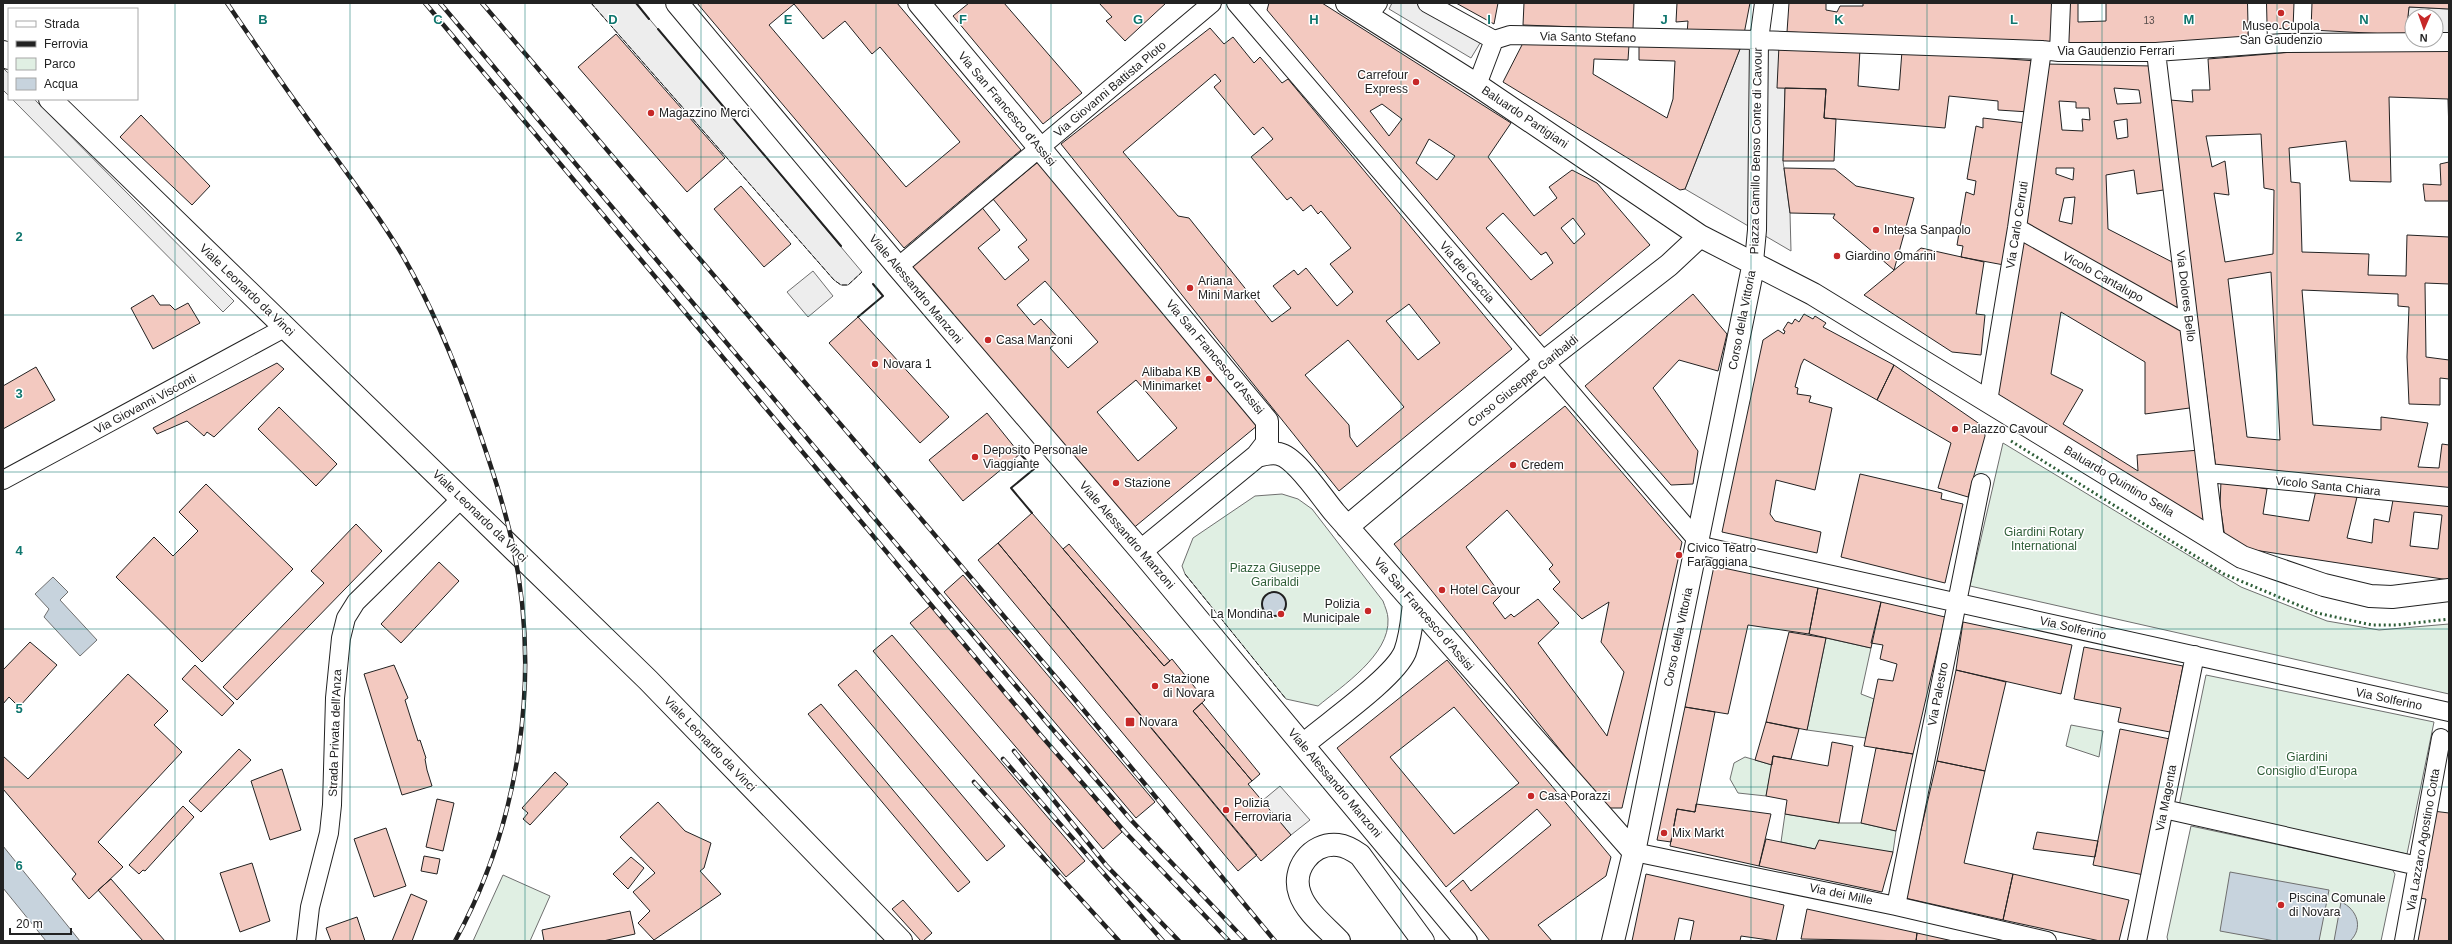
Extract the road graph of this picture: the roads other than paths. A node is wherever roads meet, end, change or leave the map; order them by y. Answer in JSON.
{"nodes":[{"id":1,"x":676,"y":3,"type":"edge"},
{"id":2,"x":919,"y":3,"type":"edge"},
{"id":3,"x":1212,"y":3,"type":"edge"},
{"id":4,"x":1236,"y":3,"type":"edge"},
{"id":5,"x":1347,"y":3,"type":"edge"},
{"id":6,"x":1427,"y":3,"type":"edge"},
{"id":7,"x":1764,"y":3,"type":"edge"},
{"id":8,"x":2061,"y":3,"type":"edge"},
{"id":9,"x":2257,"y":3,"type":"edge"},
{"id":10,"x":1373,"y":9,"type":"edge"},
{"id":11,"x":1494,"y":40,"type":"junction"},
{"id":12,"x":1759,"y":40,"type":"junction"},
{"id":13,"x":2449,"y":42,"type":"edge"},
{"id":14,"x":2258,"y":44,"type":"junction"},
{"id":15,"x":2051,"y":51,"type":"junction"},
{"id":16,"x":2156,"y":52,"type":"junction"},
{"id":17,"x":1477,"y":85,"type":"junction"},
{"id":18,"x":51,"y":100,"type":"edge"},
{"id":19,"x":1040,"y":148,"type":"junction"},
{"id":20,"x":2017,"y":228,"type":"junction"},
{"id":21,"x":1700,"y":236,"type":"junction"},
{"id":22,"x":1754,"y":262,"type":"junction"},
{"id":23,"x":898,"y":267,"type":"junction"},
{"id":24,"x":2190,"y":325,"type":"junction"},
{"id":25,"x":286,"y":327,"type":"junction"},
{"id":26,"x":1544,"y":362,"type":"junction"},
{"id":27,"x":1990,"y":394,"type":"junction"},
{"id":28,"x":1257,"y":456,"type":"junction"},
{"id":29,"x":2208,"y":473,"type":"junction"},
{"id":30,"x":3,"y":480,"type":"edge"},
{"id":31,"x":1981,"y":483,"type":"dead end"},
{"id":32,"x":2449,"y":497,"type":"edge"},
{"id":33,"x":462,"y":498,"type":"junction"},
{"id":34,"x":1347,"y":527,"type":"junction"},
{"id":35,"x":2214,"y":540,"type":"junction"},
{"id":36,"x":1698,"y":543,"type":"junction"},
{"id":37,"x":1141,"y":551,"type":"junction"},
{"id":38,"x":2449,"y":590,"type":"edge"},
{"id":39,"x":1956,"y":602,"type":"junction"},
{"id":40,"x":1414,"y":603,"type":"junction"},
{"id":41,"x":2195,"y":656,"type":"junction"},
{"id":42,"x":2449,"y":712,"type":"edge"},
{"id":43,"x":2441,"y":738,"type":"dead end"},
{"id":44,"x":1302,"y":745,"type":"junction"},
{"id":45,"x":2164,"y":809,"type":"junction"},
{"id":46,"x":1634,"y":852,"type":"junction"},
{"id":47,"x":2418,"y":866,"type":"junction"},
{"id":48,"x":1896,"y":906,"type":"junction"},
{"id":49,"x":306,"y":941,"type":"edge"},
{"id":50,"x":901,"y":941,"type":"edge"},
{"id":51,"x":1339,"y":941,"type":"edge"},
{"id":52,"x":1423,"y":941,"type":"edge"},
{"id":53,"x":1466,"y":941,"type":"edge"},
{"id":54,"x":1614,"y":941,"type":"edge"},
{"id":55,"x":2047,"y":941,"type":"edge"},
{"id":56,"x":2137,"y":941,"type":"edge"},
{"id":57,"x":2404,"y":941,"type":"edge"}],
"edges":[{"from":1,"to":23,"type":"street","name":"Viale Alessandro Manzoni"},
{"from":2,"to":19,"type":"street","name":"Via San Francesco d'Assisi"},
{"from":3,"to":19,"type":"street","name":"Via Giovanni Battista Ploto"},
{"from":4,"to":26,"type":"street","name":"Via dei Caccia"},
{"from":5,"to":10,"type":"street","name":"Baluardo Partigiani"},
{"from":6,"to":11,"type":"street"},
{"from":7,"to":12,"type":"street","name":"Piazza Camillo Benso Conte di Cavour"},
{"from":8,"to":15,"type":"street","name":"Via Carlo Cerruti"},
{"from":9,"to":14,"type":"street"},
{"from":10,"to":17,"type":"street","name":"Baluardo Partigiani"},
{"from":11,"to":12,"type":"street","name":"Via Santo Stefano"},
{"from":11,"to":17,"type":"street"},
{"from":12,"to":15,"type":"street","name":"Via Gaudenzio Ferrari"},
{"from":12,"to":22,"type":"street","name":"Piazza Camillo Benso Conte di Cavour"},
{"from":13,"to":14,"type":"street","name":"Via Gaudenzio Ferrari"},
{"from":14,"to":16,"type":"street","name":"Via Gaudenzio Ferrari"},
{"from":15,"to":16,"type":"street","name":"Via Gaudenzio Ferrari"},
{"from":15,"to":20,"type":"street","name":"Via Carlo Cerruti"},
{"from":16,"to":24,"type":"street","name":"Via Dolores Bello"},
{"from":17,"to":21,"type":"street","name":"Baluardo Partigiani"},
{"from":18,"to":25,"type":"street","name":"Viale Leonardo da Vinci"},
{"from":19,"to":23,"type":"street","name":"Via Giovanni Battista Ploto"},
{"from":19,"to":28,"type":"street","name":"Via San Francesco d'Assisi"},
{"from":20,"to":24,"type":"street","name":"Vicolo Cantalupo"},
{"from":20,"to":27,"type":"street","name":"Via Carlo Cerruti"},
{"from":21,"to":22,"type":"street","name":"Baluardo Partigiani"},
{"from":21,"to":26,"type":"street","name":"Corso Giuseppe Garibaldi"},
{"from":22,"to":27,"type":"street","name":"Baluardo Quintino Sella"},
{"from":22,"to":36,"type":"street","name":"Corso della Vittoria"},
{"from":23,"to":37,"type":"street","name":"Viale Alessandro Manzoni"},
{"from":24,"to":29,"type":"street","name":"Via Dolores Bello"},
{"from":25,"to":30,"type":"street","name":"Via Giovanni Visconti"},
{"from":25,"to":33,"type":"street","name":"Viale Leonardo da Vinci"},
{"from":26,"to":34,"type":"street","name":"Corso Giuseppe Garibaldi"},
{"from":26,"to":36,"type":"street","name":"Via dei Caccia"},
{"from":27,"to":35,"type":"street","name":"Baluardo Quintino Sella"},
{"from":28,"to":34,"type":"street","name":"Via San Francesco d'Assisi"},
{"from":28,"to":37,"type":"street"},
{"from":29,"to":32,"type":"street","name":"Vicolo Santa Chiara"},
{"from":29,"to":35,"type":"street","name":"Via Dolores Bello"},
{"from":31,"to":39,"type":"street","name":"Via Palestro"},
{"from":33,"to":49,"type":"street","name":"Strada Privata dell'Anza"},
{"from":33,"to":50,"type":"street","name":"Viale Leonardo da Vinci"},
{"from":34,"to":40,"type":"street","name":"Via San Francesco d'Assisi"},
{"from":35,"to":38,"type":"street","name":"Baluardo Quintino Sella"},
{"from":36,"to":39,"type":"street","name":"Via Solferino"},
{"from":36,"to":46,"type":"street","name":"Corso della Vittoria"},
{"from":37,"to":44,"type":"street","name":"Viale Alessandro Manzoni"},
{"from":39,"to":41,"type":"street","name":"Via Solferino"},
{"from":39,"to":48,"type":"street","name":"Via Palestro"},
{"from":40,"to":44,"type":"street"},
{"from":40,"to":46,"type":"street","name":"Via San Francesco d'Assisi"},
{"from":41,"to":42,"type":"street","name":"Via Solferino"},
{"from":41,"to":45,"type":"street","name":"Via Magenta"},
{"from":43,"to":47,"type":"street","name":"Via Lazzaro Agostino Cotta"},
{"from":44,"to":53,"type":"street","name":"Viale Alessandro Manzoni"},
{"from":45,"to":47,"type":"street"},
{"from":45,"to":56,"type":"street","name":"Via Magenta"},
{"from":46,"to":48,"type":"street","name":"Via dei Mille"},
{"from":46,"to":54,"type":"street","name":"Corso della Vittoria"},
{"from":47,"to":57,"type":"street","name":"Via Lazzaro Agostino Cotta"},
{"from":48,"to":55,"type":"street","name":"Via dei Mille"},
{"from":51,"to":52,"type":"street"}]}
